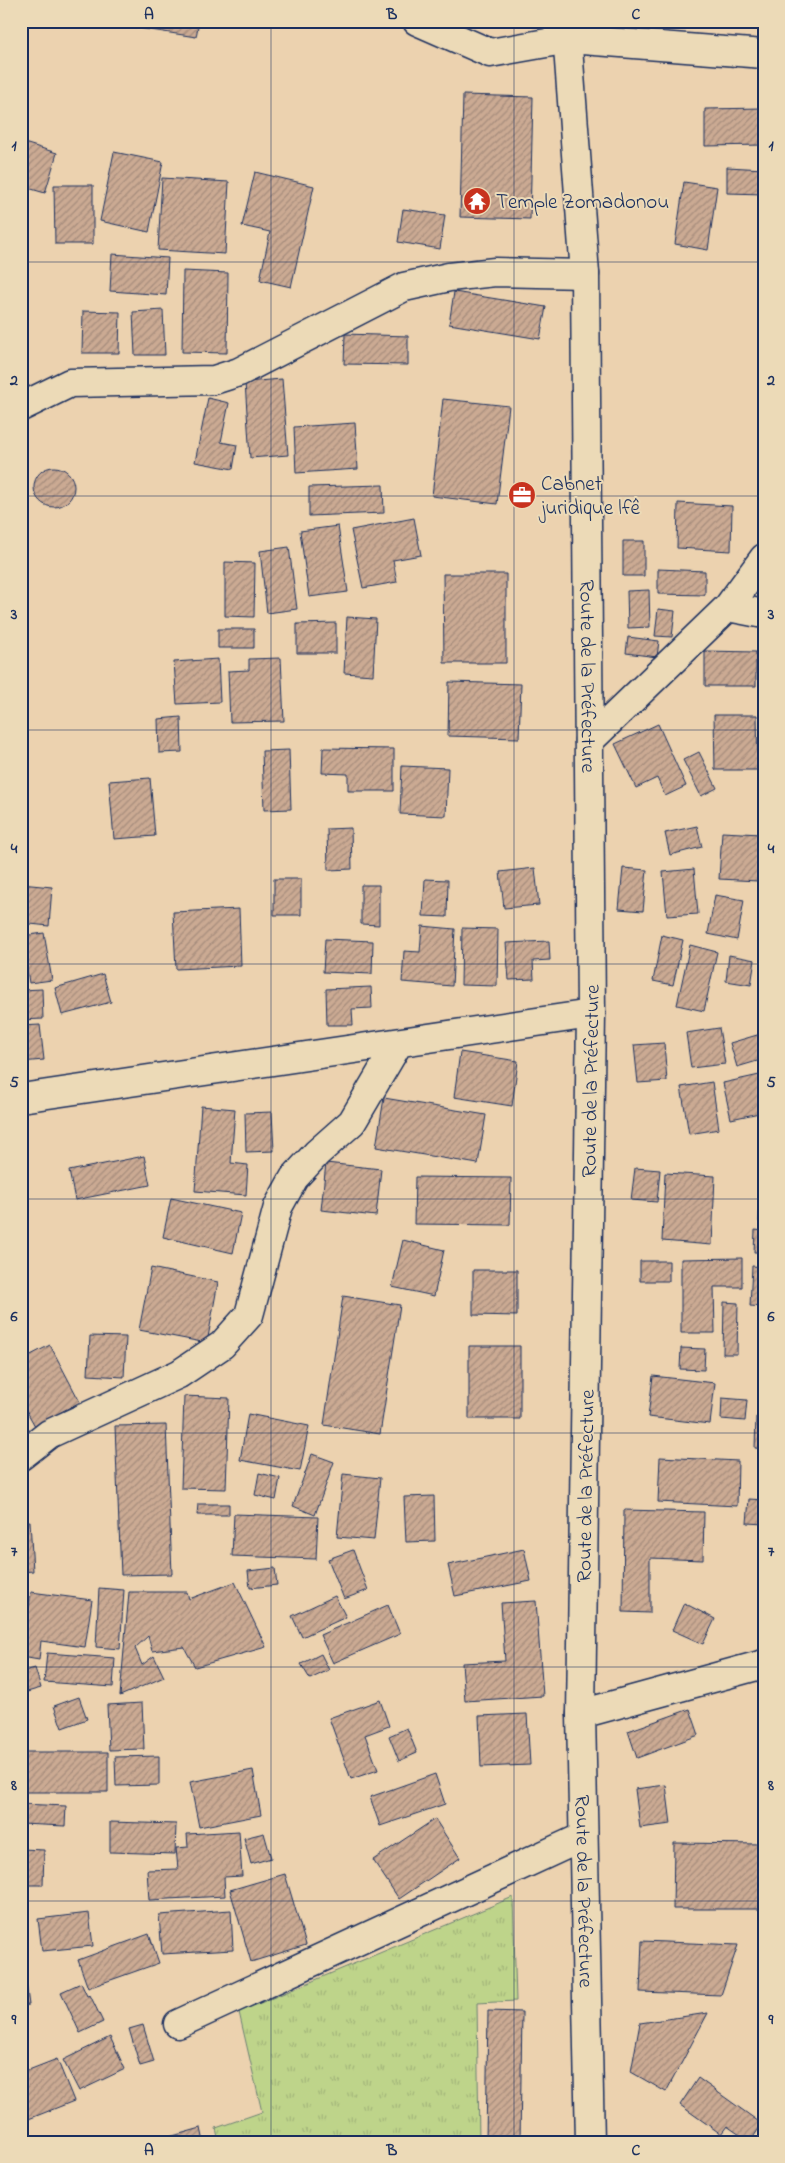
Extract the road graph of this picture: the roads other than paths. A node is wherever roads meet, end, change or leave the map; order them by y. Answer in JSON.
{"nodes":[{"id":1,"x":418,"y":21,"type":"edge"},
{"id":2,"x":567,"y":30,"type":"edge"},
{"id":3,"x":764,"y":54,"type":"edge"},
{"id":4,"x":586,"y":274,"type":"junction"},
{"id":5,"x":21,"y":408,"type":"edge"},
{"id":6,"x":764,"y":558,"type":"edge"},
{"id":7,"x":728,"y":607,"type":"junction"},
{"id":8,"x":764,"y":614,"type":"edge"},
{"id":9,"x":589,"y":741,"type":"junction"},
{"id":10,"x":591,"y":1014,"type":"junction"},
{"id":11,"x":398,"y":1044,"type":"junction"},
{"id":12,"x":21,"y":1098,"type":"edge"},
{"id":13,"x":21,"y":1456,"type":"edge"},
{"id":14,"x":764,"y":1664,"type":"edge"},
{"id":15,"x":581,"y":1714,"type":"junction"},
{"id":16,"x":583,"y":1837,"type":"junction"},
{"id":17,"x":178,"y":2024,"type":"dead end"},
{"id":18,"x":590,"y":2142,"type":"edge"}],
"edges":[{"from":1,"to":2,"type":"street"},
{"from":2,"to":3,"type":"street"},
{"from":2,"to":4,"type":"street","name":"Route de la Préfecture"},
{"from":4,"to":5,"type":"street"},
{"from":4,"to":9,"type":"street","name":"Route de la Préfecture"},
{"from":6,"to":7,"type":"street"},
{"from":7,"to":8,"type":"street"},
{"from":7,"to":9,"type":"street"},
{"from":9,"to":10,"type":"street","name":"Route de la Préfecture"},
{"from":10,"to":11,"type":"street"},
{"from":10,"to":15,"type":"street","name":"Route de la Préfecture"},
{"from":11,"to":12,"type":"street"},
{"from":11,"to":13,"type":"street"},
{"from":14,"to":15,"type":"street"},
{"from":15,"to":16,"type":"street","name":"Route de la Préfecture"},
{"from":16,"to":17,"type":"street"},
{"from":16,"to":18,"type":"street","name":"Route de la Préfecture"}]}
